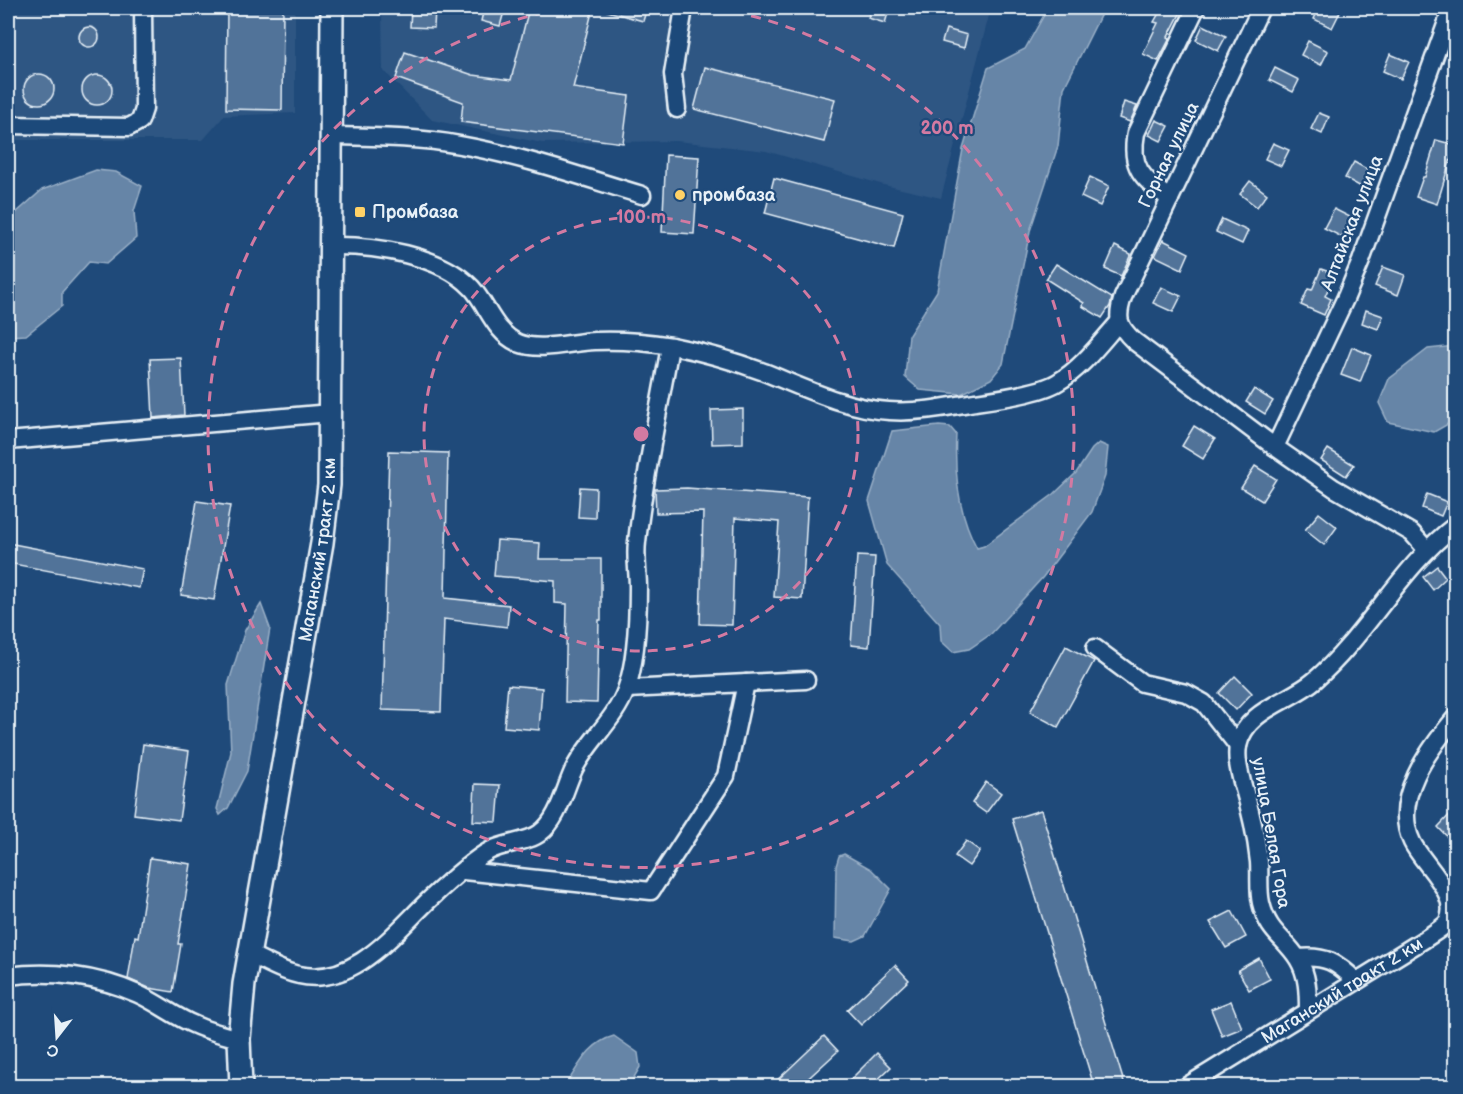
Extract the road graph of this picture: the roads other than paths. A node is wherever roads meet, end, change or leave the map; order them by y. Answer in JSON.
{"nodes":[{"id":1,"x":143,"y":8,"type":"edge"},
{"id":2,"x":332,"y":8,"type":"edge"},
{"id":3,"x":684,"y":8,"type":"edge"},
{"id":4,"x":1196,"y":8,"type":"edge"},
{"id":5,"x":1261,"y":8,"type":"edge"},
{"id":6,"x":1452,"y":8,"type":"edge"},
{"id":7,"x":677,"y":109,"type":"dead end"},
{"id":8,"x":8,"y":125,"type":"edge"},
{"id":9,"x":332,"y":136,"type":"junction"},
{"id":10,"x":642,"y":195,"type":"dead end"},
{"id":11,"x":1170,"y":199,"type":"junction"},
{"id":12,"x":332,"y":246,"type":"junction"},
{"id":13,"x":1119,"y":322,"type":"junction"},
{"id":14,"x":670,"y":346,"type":"junction"},
{"id":15,"x":330,"y":412,"type":"junction"},
{"id":16,"x":8,"y":441,"type":"edge"},
{"id":17,"x":1275,"y":447,"type":"junction"},
{"id":18,"x":1455,"y":525,"type":"edge"},
{"id":19,"x":1427,"y":550,"type":"junction"},
{"id":20,"x":1095,"y":648,"type":"dead end"},
{"id":21,"x":806,"y":680,"type":"dead end"},
{"id":22,"x":746,"y":683,"type":"junction"},
{"id":23,"x":627,"y":689,"type":"junction"},
{"id":24,"x":1455,"y":717,"type":"edge"},
{"id":25,"x":1238,"y":746,"type":"junction"},
{"id":26,"x":464,"y":871,"type":"junction"},
{"id":27,"x":1455,"y":906,"type":"edge"},
{"id":28,"x":249,"y":954,"type":"junction"},
{"id":29,"x":1298,"y":958,"type":"junction"},
{"id":30,"x":8,"y":976,"type":"edge"},
{"id":31,"x":1356,"y":981,"type":"junction"},
{"id":32,"x":1308,"y":1011,"type":"junction"},
{"id":33,"x":239,"y":1039,"type":"junction"},
{"id":34,"x":1192,"y":1085,"type":"edge"},
{"id":35,"x":241,"y":1086,"type":"edge"}],
"edges":[{"from":1,"to":8,"type":"street"},
{"from":2,"to":9,"type":"main road","name":"Маганский тракт 2 км"},
{"from":3,"to":7,"type":"street"},
{"from":4,"to":11,"type":"street"},
{"from":5,"to":11,"type":"street","name":"Горная улица"},
{"from":6,"to":17,"type":"street","name":"Алтайская улица"},
{"from":9,"to":10,"type":"street"},
{"from":9,"to":12,"type":"main road","name":"Маганский тракт 2 км"},
{"from":11,"to":13,"type":"street","name":"Горная улица"},
{"from":12,"to":14,"type":"street"},
{"from":12,"to":15,"type":"main road","name":"Маганский тракт 2 км"},
{"from":13,"to":14,"type":"street"},
{"from":13,"to":17,"type":"street"},
{"from":14,"to":23,"type":"street"},
{"from":15,"to":16,"type":"street"},
{"from":15,"to":28,"type":"main road","name":"Маганский тракт 2 км"},
{"from":17,"to":19,"type":"street"},
{"from":18,"to":19,"type":"street","name":"улица Белая Гора"},
{"from":19,"to":25,"type":"street","name":"улица Белая Гора"},
{"from":20,"to":25,"type":"street"},
{"from":21,"to":22,"type":"street"},
{"from":22,"to":23,"type":"street"},
{"from":22,"to":26,"type":"street"},
{"from":23,"to":26,"type":"street"},
{"from":24,"to":27,"type":"street","name":"Маганский тракт 2 км"},
{"from":25,"to":29,"type":"street","name":"улица Белая Гора"},
{"from":26,"to":28,"type":"street"},
{"from":27,"to":31,"type":"street","name":"Маганский тракт 2 км"},
{"from":28,"to":33,"type":"main road","name":"Маганский тракт 2 км"},
{"from":29,"to":31,"type":"street"},
{"from":29,"to":32,"type":"street","name":"улица Белая Гора"},
{"from":30,"to":33,"type":"street"},
{"from":31,"to":32,"type":"street","name":"Маганский тракт 2 км"},
{"from":32,"to":34,"type":"street","name":"Маганский тракт 2 км"},
{"from":33,"to":35,"type":"main road","name":"Маганский тракт 2 км"}]}
